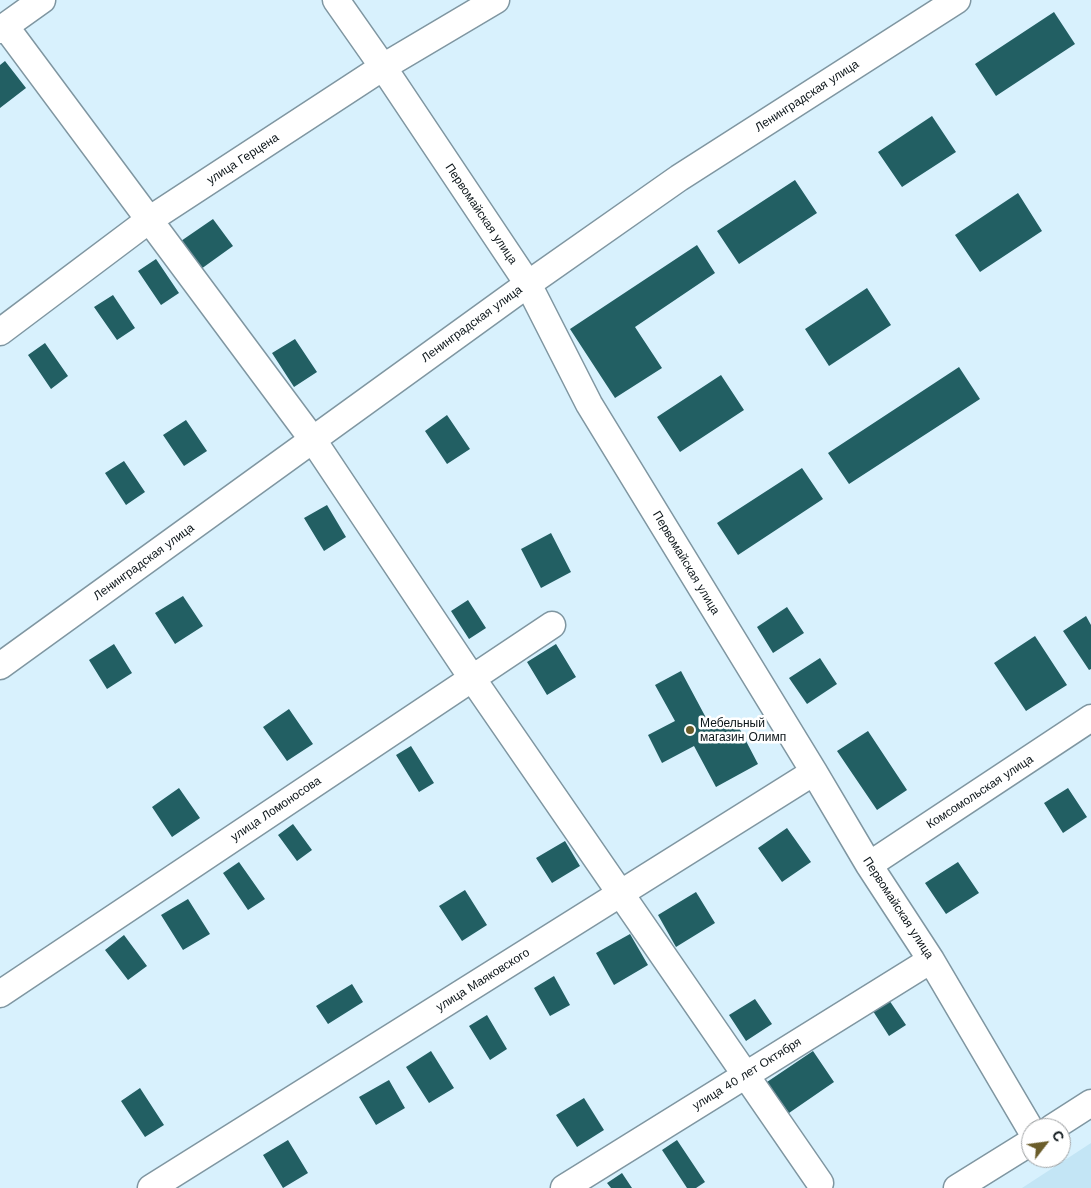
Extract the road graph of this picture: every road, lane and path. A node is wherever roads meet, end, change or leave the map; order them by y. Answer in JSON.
{"nodes":[{"id":1,"x":42,"y":0,"type":"edge"},
{"id":2,"x":336,"y":0,"type":"edge"},
{"id":3,"x":496,"y":0,"type":"edge"},
{"id":4,"x":957,"y":0,"type":"edge"},
{"id":5,"x":2,"y":28,"type":"edge"},
{"id":6,"x":383,"y":67,"type":"junction"},
{"id":7,"x":149,"y":220,"type":"junction"},
{"id":8,"x":528,"y":284,"type":"junction"},
{"id":9,"x":0,"y":332,"type":"edge"},
{"id":10,"x":313,"y":440,"type":"junction"},
{"id":11,"x":552,"y":625,"type":"dead end"},
{"id":12,"x":0,"y":666,"type":"edge"},
{"id":13,"x":472,"y":678,"type":"junction"},
{"id":14,"x":1091,"y":718,"type":"edge"},
{"id":15,"x":814,"y":772,"type":"junction"},
{"id":16,"x":869,"y":865,"type":"junction"},
{"id":17,"x":620,"y":893,"type":"junction"},
{"id":18,"x":930,"y":960,"type":"junction"},
{"id":19,"x":0,"y":994,"type":"edge"},
{"id":20,"x":746,"y":1075,"type":"junction"},
{"id":21,"x":1091,"y":1103,"type":"edge"},
{"id":22,"x":1024,"y":1118,"type":"edge"},
{"id":23,"x":1068,"y":1118,"type":"edge"},
{"id":24,"x":1021,"y":1148,"type":"edge"},
{"id":25,"x":820,"y":1183,"type":"dead end"},
{"id":26,"x":151,"y":1188,"type":"edge"},
{"id":27,"x":564,"y":1188,"type":"edge"},
{"id":28,"x":957,"y":1188,"type":"edge"}],
"edges":[{"from":1,"to":5,"type":"street"},
{"from":2,"to":6,"type":"street","name":"Первомайская улица"},
{"from":3,"to":6,"type":"street","name":"улица Герцена"},
{"from":4,"to":8,"type":"street","name":"Ленинградская улица"},
{"from":5,"to":7,"type":"street"},
{"from":6,"to":7,"type":"street","name":"улица Герцена"},
{"from":6,"to":8,"type":"street","name":"Первомайская улица"},
{"from":7,"to":9,"type":"street","name":"улица Герцена"},
{"from":7,"to":10,"type":"street"},
{"from":8,"to":10,"type":"street","name":"Ленинградская улица"},
{"from":8,"to":15,"type":"street","name":"Первомайская улица"},
{"from":10,"to":12,"type":"street","name":"Ленинградская улица"},
{"from":10,"to":13,"type":"street"},
{"from":11,"to":13,"type":"street","name":"улица Ломоносова"},
{"from":13,"to":17,"type":"street"},
{"from":13,"to":19,"type":"street","name":"улица Ломоносова"},
{"from":14,"to":16,"type":"street","name":"Комсомольская улица"},
{"from":15,"to":16,"type":"street","name":"Первомайская улица"},
{"from":15,"to":17,"type":"street","name":"улица Маяковского"},
{"from":16,"to":18,"type":"street","name":"Первомайская улица"},
{"from":17,"to":20,"type":"street"},
{"from":17,"to":26,"type":"street","name":"улица Маяковского"},
{"from":18,"to":20,"type":"street","name":"улица 40 лет Октября"},
{"from":18,"to":22,"type":"street","name":"Первомайская улица"},
{"from":20,"to":25,"type":"street"},
{"from":20,"to":27,"type":"street","name":"улица 40 лет Октября"},
{"from":21,"to":23,"type":"street"},
{"from":24,"to":28,"type":"street"}]}
